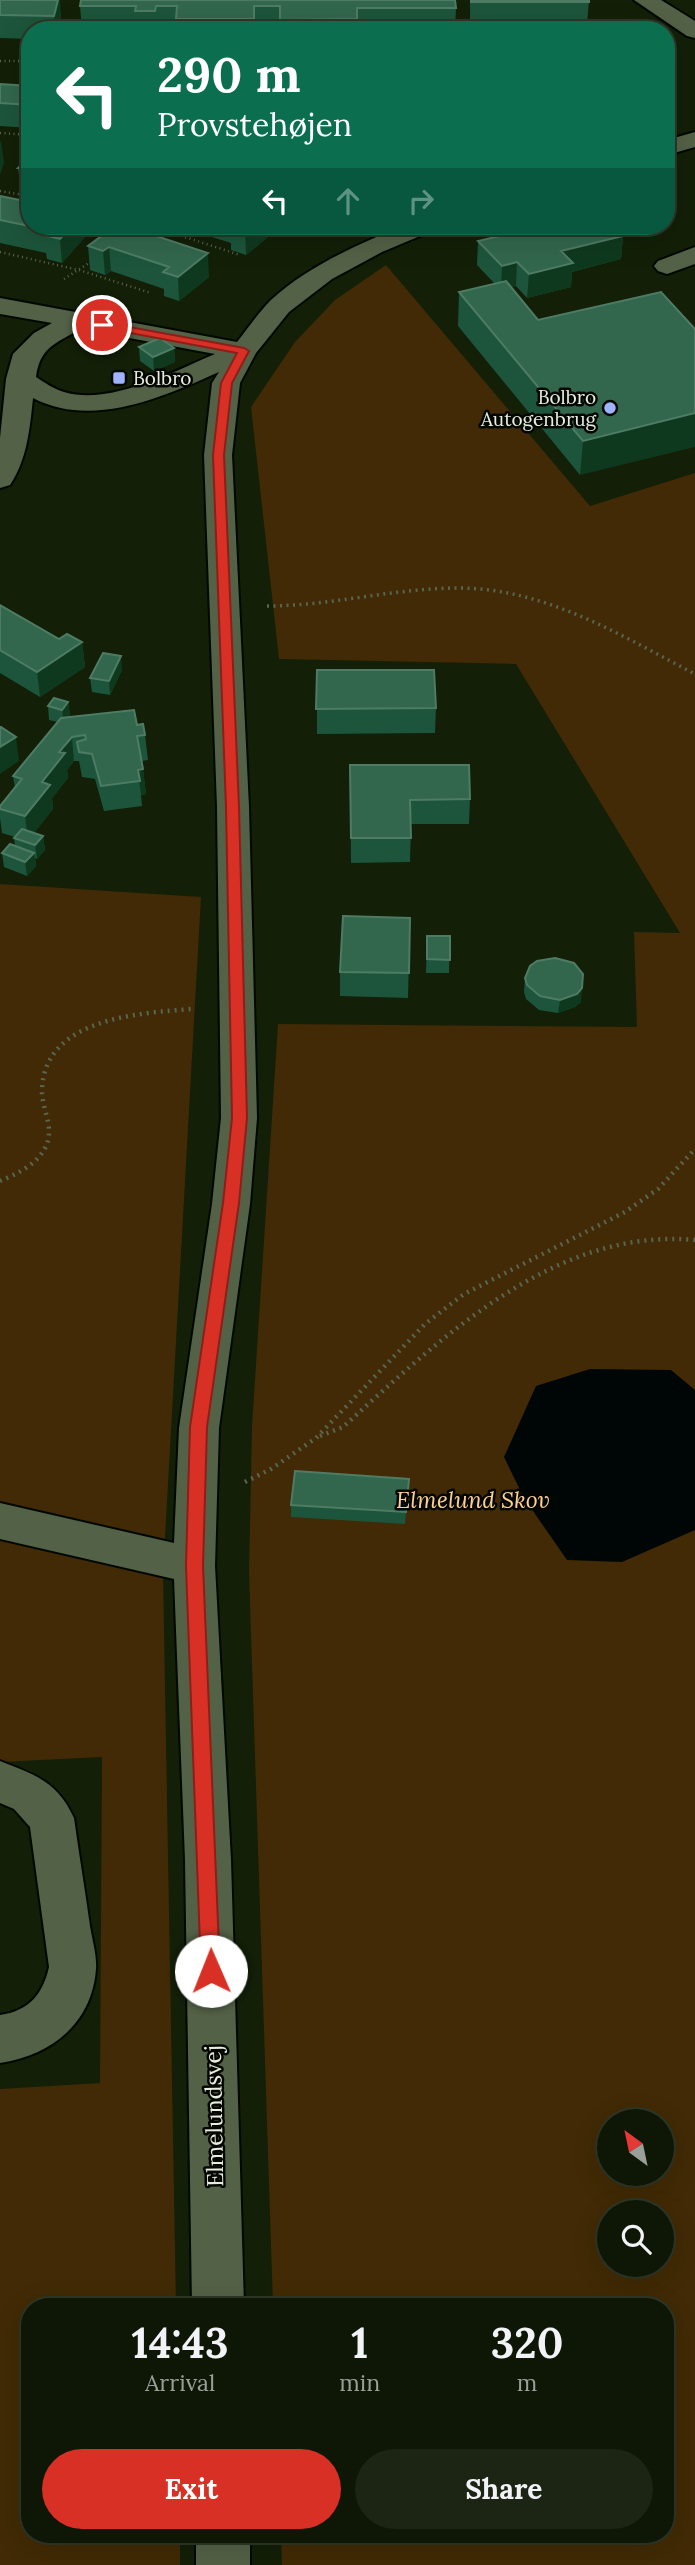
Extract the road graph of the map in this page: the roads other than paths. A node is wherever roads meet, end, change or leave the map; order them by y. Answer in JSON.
{"nodes":[{"id":1,"x":645,"y":0,"type":"edge"},
{"id":2,"x":695,"y":30,"type":"edge"},
{"id":3,"x":695,"y":139,"type":"edge"},
{"id":4,"x":675,"y":145,"type":"edge"},
{"id":5,"x":402,"y":235,"type":"edge"},
{"id":6,"x":695,"y":255,"type":"edge"},
{"id":7,"x":667,"y":266,"type":"dead end"},
{"id":8,"x":0,"y":306,"type":"edge"},
{"id":9,"x":77,"y":320,"type":"junction"},
{"id":10,"x":244,"y":351,"type":"junction"},
{"id":11,"x":20,"y":379,"type":"junction"},
{"id":12,"x":0,"y":480,"type":"edge"},
{"id":13,"x":0,"y":1521,"type":"edge"},
{"id":14,"x":194,"y":1566,"type":"junction"},
{"id":15,"x":0,"y":1782,"type":"edge"},
{"id":16,"x":0,"y":2039,"type":"edge"},
{"id":17,"x":218,"y":2298,"type":"edge"},
{"id":18,"x":223,"y":2543,"type":"edge"},
{"id":19,"x":223,"y":2565,"type":"edge"}],
"edges":[{"from":1,"to":2,"type":"street"},
{"from":3,"to":4,"type":"street"},
{"from":5,"to":10,"type":"street","name":"Elmelundsvej"},
{"from":6,"to":7,"type":"street"},
{"from":8,"to":9,"type":"street"},
{"from":9,"to":10,"type":"street"},
{"from":9,"to":11,"type":"street"},
{"from":10,"to":11,"type":"street"},
{"from":10,"to":14,"type":"street","name":"Elmelundsvej"},
{"from":11,"to":12,"type":"street"},
{"from":13,"to":14,"type":"street"},
{"from":14,"to":17,"type":"street","name":"Elmelundsvej"},
{"from":15,"to":16,"type":"street"},
{"from":18,"to":19,"type":"street"}]}
